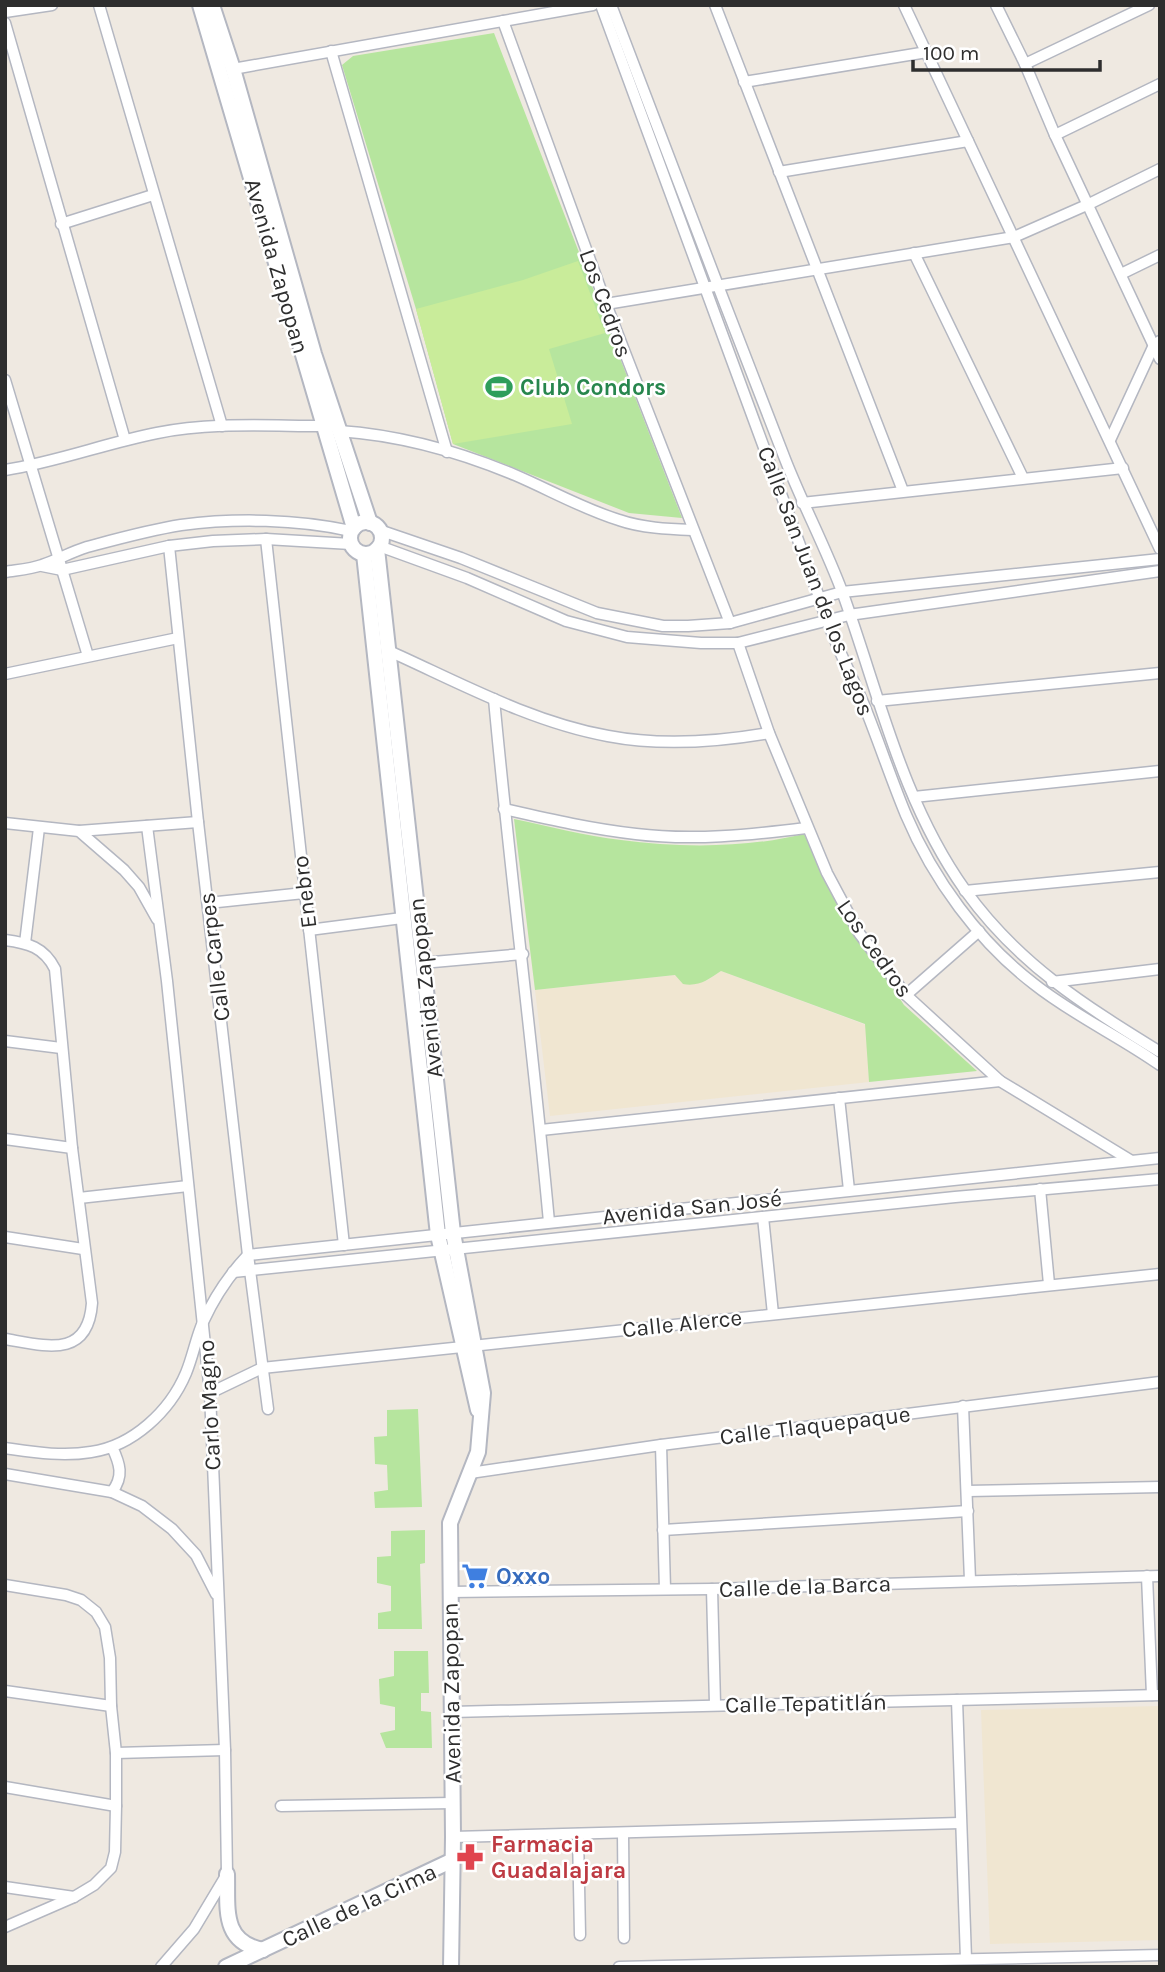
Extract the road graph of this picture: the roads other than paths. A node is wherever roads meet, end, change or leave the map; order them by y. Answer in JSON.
{"nodes":[{"id":1,"x":52,"y":5,"type":"edge"},
{"id":2,"x":99,"y":5,"type":"edge"},
{"id":3,"x":200,"y":5,"type":"edge"},
{"id":4,"x":212,"y":5,"type":"edge"},
{"id":5,"x":593,"y":5,"type":"edge"},
{"id":6,"x":601,"y":5,"type":"edge"},
{"id":7,"x":611,"y":5,"type":"edge"},
{"id":8,"x":715,"y":5,"type":"edge"},
{"id":9,"x":904,"y":5,"type":"edge"},
{"id":10,"x":996,"y":5,"type":"edge"},
{"id":11,"x":1149,"y":5,"type":"edge"},
{"id":12,"x":5,"y":12,"type":"edge"},
{"id":13,"x":503,"y":21,"type":"junction"},
{"id":14,"x":5,"y":23,"type":"edge"},
{"id":15,"x":331,"y":51,"type":"junction"},
{"id":16,"x":927,"y":52,"type":"junction"},
{"id":17,"x":1026,"y":64,"type":"junction"},
{"id":18,"x":233,"y":69,"type":"junction"},
{"id":19,"x":744,"y":82,"type":"junction"},
{"id":20,"x":1160,"y":84,"type":"edge"},
{"id":21,"x":1055,"y":135,"type":"junction"},
{"id":22,"x":968,"y":141,"type":"junction"},
{"id":23,"x":1160,"y":169,"type":"edge"},
{"id":24,"x":779,"y":172,"type":"junction"},
{"id":25,"x":153,"y":195,"type":"junction"},
{"id":26,"x":1089,"y":204,"type":"junction"},
{"id":27,"x":61,"y":223,"type":"junction"},
{"id":28,"x":1014,"y":237,"type":"junction"},
{"id":29,"x":914,"y":253,"type":"junction"},
{"id":30,"x":1160,"y":255,"type":"edge"},
{"id":31,"x":816,"y":268,"type":"junction"},
{"id":32,"x":1121,"y":274,"type":"junction"},
{"id":33,"x":717,"y":284,"type":"junction"},
{"id":34,"x":704,"y":287,"type":"junction"},
{"id":35,"x":606,"y":304,"type":"junction"},
{"id":36,"x":1157,"y":343,"type":"edge"},
{"id":37,"x":1160,"y":359,"type":"edge"},
{"id":38,"x":5,"y":380,"type":"edge"},
{"id":39,"x":222,"y":426,"type":"junction"},
{"id":40,"x":323,"y":426,"type":"junction"},
{"id":41,"x":339,"y":431,"type":"junction"},
{"id":42,"x":125,"y":440,"type":"junction"},
{"id":43,"x":1110,"y":440,"type":"junction"},
{"id":44,"x":447,"y":452,"type":"junction"},
{"id":45,"x":31,"y":466,"type":"junction"},
{"id":46,"x":1122,"y":468,"type":"junction"},
{"id":47,"x":5,"y":470,"type":"edge"},
{"id":48,"x":1023,"y":478,"type":"junction"},
{"id":49,"x":903,"y":491,"type":"junction"},
{"id":50,"x":802,"y":503,"type":"junction"},
{"id":51,"x":375,"y":526,"type":"junction"},
{"id":52,"x":693,"y":530,"type":"junction"},
{"id":53,"x":352,"y":534,"type":"junction"},
{"id":54,"x":266,"y":539,"type":"junction"},
{"id":55,"x":169,"y":547,"type":"junction"},
{"id":56,"x":1160,"y":549,"type":"edge"},
{"id":57,"x":373,"y":550,"type":"junction"},
{"id":58,"x":58,"y":556,"type":"junction"},
{"id":59,"x":1160,"y":559,"type":"edge"},
{"id":60,"x":41,"y":566,"type":"junction"},
{"id":61,"x":62,"y":570,"type":"junction"},
{"id":62,"x":1160,"y":570,"type":"edge"},
{"id":63,"x":5,"y":572,"type":"edge"},
{"id":64,"x":842,"y":592,"type":"junction"},
{"id":65,"x":819,"y":597,"type":"junction"},
{"id":66,"x":849,"y":615,"type":"junction"},
{"id":67,"x":826,"y":621,"type":"junction"},
{"id":68,"x":730,"y":623,"type":"junction"},
{"id":69,"x":178,"y":638,"type":"junction"},
{"id":70,"x":738,"y":643,"type":"junction"},
{"id":71,"x":389,"y":650,"type":"junction"},
{"id":72,"x":88,"y":656,"type":"junction"},
{"id":73,"x":1160,"y":673,"type":"edge"},
{"id":74,"x":5,"y":674,"type":"edge"},
{"id":75,"x":494,"y":699,"type":"junction"},
{"id":76,"x":877,"y":701,"type":"junction"},
{"id":77,"x":769,"y":733,"type":"junction"},
{"id":78,"x":1160,"y":771,"type":"edge"},
{"id":79,"x":914,"y":797,"type":"junction"},
{"id":80,"x":504,"y":809,"type":"junction"},
{"id":81,"x":198,"y":822,"type":"junction"},
{"id":82,"x":5,"y":823,"type":"edge"},
{"id":83,"x":147,"y":826,"type":"junction"},
{"id":84,"x":39,"y":828,"type":"junction"},
{"id":85,"x":806,"y":828,"type":"junction"},
{"id":86,"x":79,"y":831,"type":"junction"},
{"id":87,"x":1160,"y":872,"type":"edge"},
{"id":88,"x":965,"y":891,"type":"junction"},
{"id":89,"x":304,"y":894,"type":"junction"},
{"id":90,"x":208,"y":903,"type":"junction"},
{"id":91,"x":402,"y":918,"type":"junction"},
{"id":92,"x":160,"y":926,"type":"junction"},
{"id":93,"x":309,"y":930,"type":"junction"},
{"id":94,"x":979,"y":931,"type":"junction"},
{"id":95,"x":5,"y":940,"type":"edge"},
{"id":96,"x":24,"y":943,"type":"junction"},
{"id":97,"x":523,"y":954,"type":"junction"},
{"id":98,"x":422,"y":963,"type":"junction"},
{"id":99,"x":1160,"y":970,"type":"edge"},
{"id":100,"x":1052,"y":982,"type":"junction"},
{"id":101,"x":906,"y":995,"type":"junction"},
{"id":102,"x":5,"y":1041,"type":"edge"},
{"id":103,"x":61,"y":1048,"type":"junction"},
{"id":104,"x":1160,"y":1052,"type":"edge"},
{"id":105,"x":1160,"y":1065,"type":"edge"},
{"id":106,"x":1000,"y":1081,"type":"junction"},
{"id":107,"x":839,"y":1098,"type":"junction"},
{"id":108,"x":541,"y":1130,"type":"junction"},
{"id":109,"x":5,"y":1139,"type":"edge"},
{"id":110,"x":72,"y":1149,"type":"junction"},
{"id":111,"x":1160,"y":1158,"type":"edge"},
{"id":112,"x":1130,"y":1160,"type":"junction"},
{"id":113,"x":1160,"y":1179,"type":"edge"},
{"id":114,"x":952,"y":1180,"type":"junction"},
{"id":115,"x":188,"y":1186,"type":"junction"},
{"id":116,"x":1040,"y":1189,"type":"junction"},
{"id":117,"x":849,"y":1190,"type":"junction"},
{"id":118,"x":955,"y":1197,"type":"junction"},
{"id":119,"x":79,"y":1198,"type":"junction"},
{"id":120,"x":763,"y":1217,"type":"junction"},
{"id":121,"x":549,"y":1222,"type":"junction"},
{"id":122,"x":446,"y":1234,"type":"junction"},
{"id":123,"x":5,"y":1237,"type":"edge"},
{"id":124,"x":344,"y":1245,"type":"junction"},
{"id":125,"x":83,"y":1249,"type":"junction"},
{"id":126,"x":448,"y":1251,"type":"junction"},
{"id":127,"x":248,"y":1255,"type":"junction"},
{"id":128,"x":250,"y":1270,"type":"junction"},
{"id":129,"x":233,"y":1272,"type":"junction"},
{"id":130,"x":1160,"y":1274,"type":"edge"},
{"id":131,"x":1049,"y":1284,"type":"junction"},
{"id":132,"x":773,"y":1314,"type":"junction"},
{"id":133,"x":204,"y":1321,"type":"junction"},
{"id":134,"x":5,"y":1339,"type":"edge"},
{"id":135,"x":469,"y":1346,"type":"junction"},
{"id":136,"x":262,"y":1368,"type":"junction"},
{"id":137,"x":1160,"y":1382,"type":"edge"},
{"id":138,"x":211,"y":1394,"type":"junction"},
{"id":139,"x":963,"y":1406,"type":"junction"},
{"id":140,"x":268,"y":1409,"type":"dead end"},
{"id":141,"x":661,"y":1445,"type":"junction"},
{"id":142,"x":112,"y":1447,"type":"junction"},
{"id":143,"x":5,"y":1448,"type":"edge"},
{"id":144,"x":470,"y":1473,"type":"junction"},
{"id":145,"x":5,"y":1474,"type":"edge"},
{"id":146,"x":1160,"y":1487,"type":"edge"},
{"id":147,"x":968,"y":1490,"type":"junction"},
{"id":148,"x":112,"y":1492,"type":"junction"},
{"id":149,"x":968,"y":1511,"type":"junction"},
{"id":150,"x":663,"y":1530,"type":"junction"},
{"id":151,"x":1147,"y":1576,"type":"junction"},
{"id":152,"x":1160,"y":1576,"type":"edge"},
{"id":153,"x":970,"y":1580,"type":"junction"},
{"id":154,"x":5,"y":1585,"type":"edge"},
{"id":155,"x":665,"y":1589,"type":"junction"},
{"id":156,"x":712,"y":1589,"type":"junction"},
{"id":157,"x":450,"y":1592,"type":"junction"},
{"id":158,"x":217,"y":1596,"type":"junction"},
{"id":159,"x":5,"y":1691,"type":"edge"},
{"id":160,"x":1156,"y":1695,"type":"edge"},
{"id":161,"x":957,"y":1700,"type":"junction"},
{"id":162,"x":715,"y":1704,"type":"junction"},
{"id":163,"x":111,"y":1706,"type":"junction"},
{"id":164,"x":452,"y":1712,"type":"junction"},
{"id":165,"x":225,"y":1750,"type":"junction"},
{"id":166,"x":116,"y":1753,"type":"junction"},
{"id":167,"x":5,"y":1787,"type":"edge"},
{"id":168,"x":452,"y":1803,"type":"junction"},
{"id":169,"x":116,"y":1806,"type":"junction"},
{"id":170,"x":281,"y":1806,"type":"dead end"},
{"id":171,"x":960,"y":1823,"type":"junction"},
{"id":172,"x":623,"y":1833,"type":"junction"},
{"id":173,"x":578,"y":1834,"type":"junction"},
{"id":174,"x":453,"y":1837,"type":"junction"},
{"id":175,"x":453,"y":1860,"type":"junction"},
{"id":176,"x":227,"y":1874,"type":"junction"},
{"id":177,"x":5,"y":1887,"type":"edge"},
{"id":178,"x":74,"y":1897,"type":"junction"},
{"id":179,"x":5,"y":1927,"type":"edge"},
{"id":180,"x":580,"y":1935,"type":"dead end"},
{"id":181,"x":624,"y":1938,"type":"dead end"},
{"id":182,"x":263,"y":1951,"type":"junction"},
{"id":183,"x":1160,"y":1955,"type":"edge"},
{"id":184,"x":967,"y":1959,"type":"junction"},
{"id":185,"x":1061,"y":1962,"type":"edge"},
{"id":186,"x":161,"y":1967,"type":"edge"},
{"id":187,"x":226,"y":1967,"type":"edge"},
{"id":188,"x":451,"y":1967,"type":"edge"},
{"id":189,"x":619,"y":1967,"type":"edge"}],
"edges":[{"from":1,"to":12,"type":"street"},
{"from":2,"to":25,"type":"street"},
{"from":3,"to":40,"type":"street","name":"Avenida Zapopan"},
{"from":4,"to":18,"type":"street","name":"Avenida Zapopan"},
{"from":5,"to":13,"type":"street"},
{"from":6,"to":34,"type":"street","name":"Calle San Juan de los Lagos"},
{"from":7,"to":33,"type":"street","name":"Calle San Juan de los Lagos"},
{"from":8,"to":19,"type":"street"},
{"from":9,"to":16,"type":"street"},
{"from":10,"to":17,"type":"street"},
{"from":11,"to":17,"type":"street"},
{"from":13,"to":15,"type":"street"},
{"from":13,"to":35,"type":"street","name":"Los Cedros"},
{"from":14,"to":27,"type":"street"},
{"from":15,"to":18,"type":"street"},
{"from":15,"to":44,"type":"street"},
{"from":16,"to":19,"type":"street"},
{"from":16,"to":22,"type":"street"},
{"from":17,"to":21,"type":"street"},
{"from":18,"to":41,"type":"street","name":"Avenida Zapopan"},
{"from":19,"to":24,"type":"street"},
{"from":20,"to":21,"type":"street"},
{"from":21,"to":26,"type":"street"},
{"from":22,"to":24,"type":"street"},
{"from":22,"to":28,"type":"street"},
{"from":23,"to":26,"type":"street"},
{"from":24,"to":31,"type":"street"},
{"from":25,"to":27,"type":"street"},
{"from":25,"to":39,"type":"street"},
{"from":26,"to":28,"type":"street"},
{"from":26,"to":32,"type":"street"},
{"from":27,"to":42,"type":"street"},
{"from":28,"to":29,"type":"street"},
{"from":28,"to":43,"type":"street"},
{"from":29,"to":31,"type":"street"},
{"from":29,"to":48,"type":"street"},
{"from":30,"to":32,"type":"street"},
{"from":31,"to":33,"type":"street"},
{"from":31,"to":49,"type":"street"},
{"from":32,"to":36,"type":"street"},
{"from":33,"to":34,"type":"street"},
{"from":33,"to":50,"type":"street","name":"Calle San Juan de los Lagos"},
{"from":34,"to":35,"type":"street"},
{"from":34,"to":65,"type":"street","name":"Calle San Juan de los Lagos"},
{"from":35,"to":52,"type":"street","name":"Los Cedros"},
{"from":36,"to":37,"type":"street"},
{"from":36,"to":43,"type":"street"},
{"from":38,"to":45,"type":"street"},
{"from":39,"to":40,"type":"street"},
{"from":39,"to":42,"type":"street"},
{"from":40,"to":53,"type":"street","name":"Avenida Zapopan"},
{"from":41,"to":44,"type":"street"},
{"from":41,"to":51,"type":"street","name":"Avenida Zapopan"},
{"from":42,"to":45,"type":"street"},
{"from":43,"to":46,"type":"street"},
{"from":44,"to":52,"type":"street"},
{"from":45,"to":47,"type":"street"},
{"from":45,"to":58,"type":"street"},
{"from":46,"to":48,"type":"street"},
{"from":46,"to":56,"type":"street"},
{"from":48,"to":49,"type":"street"},
{"from":49,"to":50,"type":"street"},
{"from":50,"to":64,"type":"street","name":"Calle San Juan de los Lagos"},
{"from":51,"to":53,"type":"street"},
{"from":51,"to":57,"type":"street"},
{"from":51,"to":68,"type":"street"},
{"from":52,"to":68,"type":"street","name":"Los Cedros"},
{"from":53,"to":54,"type":"street"},
{"from":53,"to":57,"type":"street"},
{"from":53,"to":58,"type":"street"},
{"from":54,"to":55,"type":"street"},
{"from":54,"to":89,"type":"street","name":"Enebro"},
{"from":55,"to":61,"type":"street"},
{"from":55,"to":69,"type":"street","name":"Calle Carpes"},
{"from":57,"to":70,"type":"street"},
{"from":57,"to":71,"type":"street","name":"Avenida Zapopan"},
{"from":57,"to":91,"type":"street","name":"Avenida Zapopan"},
{"from":58,"to":60,"type":"street"},
{"from":58,"to":61,"type":"street"},
{"from":59,"to":64,"type":"street"},
{"from":60,"to":61,"type":"street"},
{"from":60,"to":63,"type":"street"},
{"from":61,"to":72,"type":"street"},
{"from":62,"to":66,"type":"street"},
{"from":64,"to":65,"type":"street"},
{"from":64,"to":66,"type":"street","name":"Calle San Juan de los Lagos"},
{"from":65,"to":67,"type":"street","name":"Calle San Juan de los Lagos"},
{"from":65,"to":68,"type":"street"},
{"from":66,"to":67,"type":"street"},
{"from":66,"to":76,"type":"street","name":"Calle San Juan de los Lagos"},
{"from":67,"to":70,"type":"street"},
{"from":67,"to":94,"type":"street","name":"Calle San Juan de los Lagos"},
{"from":69,"to":72,"type":"street"},
{"from":69,"to":81,"type":"street","name":"Calle Carpes"},
{"from":70,"to":77,"type":"street","name":"Los Cedros"},
{"from":71,"to":75,"type":"street"},
{"from":71,"to":98,"type":"street","name":"Avenida Zapopan"},
{"from":72,"to":74,"type":"street"},
{"from":73,"to":76,"type":"street"},
{"from":75,"to":77,"type":"street"},
{"from":75,"to":80,"type":"street"},
{"from":76,"to":79,"type":"street","name":"Calle San Juan de los Lagos"},
{"from":77,"to":85,"type":"street","name":"Los Cedros"},
{"from":78,"to":79,"type":"street"},
{"from":79,"to":88,"type":"street","name":"Calle San Juan de los Lagos"},
{"from":80,"to":85,"type":"street"},
{"from":80,"to":97,"type":"street"},
{"from":81,"to":83,"type":"street"},
{"from":81,"to":90,"type":"street","name":"Calle Carpes"},
{"from":82,"to":84,"type":"street"},
{"from":83,"to":86,"type":"street"},
{"from":83,"to":92,"type":"street","name":"Carlo Magno"},
{"from":84,"to":86,"type":"street"},
{"from":84,"to":96,"type":"street"},
{"from":85,"to":101,"type":"street","name":"Los Cedros"},
{"from":86,"to":92,"type":"street"},
{"from":87,"to":88,"type":"street"},
{"from":88,"to":100,"type":"street","name":"Calle San Juan de los Lagos"},
{"from":89,"to":90,"type":"street"},
{"from":89,"to":93,"type":"street","name":"Enebro"},
{"from":90,"to":127,"type":"street","name":"Calle Carpes"},
{"from":91,"to":93,"type":"street"},
{"from":91,"to":122,"type":"street","name":"Avenida Zapopan"},
{"from":92,"to":115,"type":"street","name":"Carlo Magno"},
{"from":93,"to":124,"type":"street","name":"Enebro"},
{"from":94,"to":101,"type":"street"},
{"from":94,"to":105,"type":"street","name":"Calle San Juan de los Lagos"},
{"from":95,"to":96,"type":"street"},
{"from":96,"to":103,"type":"street"},
{"from":97,"to":98,"type":"street"},
{"from":97,"to":108,"type":"street"},
{"from":98,"to":122,"type":"street","name":"Avenida Zapopan"},
{"from":99,"to":100,"type":"street"},
{"from":100,"to":104,"type":"street","name":"Calle San Juan de los Lagos"},
{"from":101,"to":106,"type":"street","name":"Los Cedros"},
{"from":102,"to":103,"type":"street"},
{"from":103,"to":110,"type":"street"},
{"from":106,"to":107,"type":"street"},
{"from":106,"to":112,"type":"street","name":"Los Cedros"},
{"from":107,"to":108,"type":"street"},
{"from":107,"to":117,"type":"street"},
{"from":108,"to":121,"type":"street"},
{"from":109,"to":110,"type":"street"},
{"from":110,"to":119,"type":"street"},
{"from":111,"to":112,"type":"street","name":"Avenida San José"},
{"from":112,"to":114,"type":"street","name":"Avenida San José"},
{"from":113,"to":116,"type":"street","name":"Avenida San José"},
{"from":114,"to":117,"type":"street","name":"Avenida San José"},
{"from":114,"to":118,"type":"street"},
{"from":115,"to":119,"type":"street"},
{"from":115,"to":133,"type":"street","name":"Carlo Magno"},
{"from":116,"to":118,"type":"street","name":"Avenida San José"},
{"from":116,"to":131,"type":"street"},
{"from":117,"to":121,"type":"street","name":"Avenida San José"},
{"from":118,"to":120,"type":"street","name":"Avenida San José"},
{"from":119,"to":125,"type":"street"},
{"from":120,"to":126,"type":"street","name":"Avenida San José"},
{"from":120,"to":132,"type":"street"},
{"from":121,"to":122,"type":"street","name":"Avenida San José"},
{"from":122,"to":124,"type":"street","name":"Avenida San José"},
{"from":122,"to":126,"type":"street","name":"Avenida Zapopan"},
{"from":123,"to":125,"type":"street"},
{"from":124,"to":127,"type":"street","name":"Avenida San José"},
{"from":125,"to":134,"type":"street"},
{"from":126,"to":128,"type":"street","name":"Avenida San José"},
{"from":126,"to":135,"type":"street","name":"Avenida Zapopan"},
{"from":127,"to":128,"type":"street","name":"Calle Carpes"},
{"from":127,"to":129,"type":"street"},
{"from":128,"to":129,"type":"street","name":"Avenida San José"},
{"from":128,"to":136,"type":"street","name":"Calle Carpes"},
{"from":129,"to":133,"type":"street"},
{"from":130,"to":131,"type":"street","name":"Calle Alerce"},
{"from":131,"to":132,"type":"street","name":"Calle Alerce"},
{"from":132,"to":135,"type":"street","name":"Calle Alerce"},
{"from":133,"to":138,"type":"street","name":"Carlo Magno"},
{"from":133,"to":142,"type":"street"},
{"from":135,"to":136,"type":"street","name":"Calle Alerce"},
{"from":135,"to":144,"type":"street","name":"Avenida Zapopan"},
{"from":136,"to":138,"type":"street","name":"Calle Alerce"},
{"from":136,"to":140,"type":"street","name":"Calle Carpes"},
{"from":137,"to":139,"type":"street","name":"Calle Tlaquepaque"},
{"from":138,"to":158,"type":"street","name":"Carlo Magno"},
{"from":139,"to":141,"type":"street","name":"Calle Tlaquepaque"},
{"from":139,"to":147,"type":"street"},
{"from":141,"to":144,"type":"street","name":"Calle Tlaquepaque"},
{"from":141,"to":150,"type":"street"},
{"from":142,"to":143,"type":"street"},
{"from":142,"to":148,"type":"street"},
{"from":144,"to":157,"type":"street","name":"Avenida Zapopan"},
{"from":145,"to":148,"type":"street"},
{"from":146,"to":147,"type":"street"},
{"from":147,"to":149,"type":"street"},
{"from":148,"to":158,"type":"street"},
{"from":149,"to":150,"type":"street"},
{"from":149,"to":153,"type":"street"},
{"from":150,"to":155,"type":"street"},
{"from":151,"to":152,"type":"street","name":"Calle de la Barca"},
{"from":151,"to":153,"type":"street","name":"Calle de la Barca"},
{"from":151,"to":160,"type":"street"},
{"from":153,"to":156,"type":"street","name":"Calle de la Barca"},
{"from":154,"to":163,"type":"street"},
{"from":155,"to":156,"type":"street","name":"Calle de la Barca"},
{"from":155,"to":157,"type":"street","name":"Calle de la Barca"},
{"from":156,"to":162,"type":"street"},
{"from":157,"to":164,"type":"street","name":"Avenida Zapopan"},
{"from":158,"to":165,"type":"street","name":"Carlo Magno"},
{"from":159,"to":163,"type":"street"},
{"from":160,"to":161,"type":"street","name":"Calle Tepatitlán"},
{"from":161,"to":162,"type":"street","name":"Calle Tepatitlán"},
{"from":161,"to":171,"type":"street"},
{"from":162,"to":164,"type":"street","name":"Calle Tepatitlán"},
{"from":163,"to":166,"type":"street"},
{"from":164,"to":168,"type":"street","name":"Avenida Zapopan"},
{"from":165,"to":166,"type":"street"},
{"from":165,"to":176,"type":"street","name":"Carlo Magno"},
{"from":166,"to":169,"type":"street"},
{"from":167,"to":169,"type":"street"},
{"from":168,"to":170,"type":"street"},
{"from":168,"to":174,"type":"street","name":"Avenida Zapopan"},
{"from":169,"to":178,"type":"street"},
{"from":171,"to":172,"type":"street"},
{"from":171,"to":184,"type":"street"},
{"from":172,"to":173,"type":"street"},
{"from":172,"to":181,"type":"street"},
{"from":173,"to":174,"type":"street"},
{"from":173,"to":180,"type":"street"},
{"from":174,"to":175,"type":"street","name":"Avenida Zapopan"},
{"from":175,"to":182,"type":"street","name":"Calle de la Cima"},
{"from":175,"to":188,"type":"street","name":"Avenida Zapopan"},
{"from":176,"to":182,"type":"street"},
{"from":176,"to":186,"type":"street"},
{"from":177,"to":178,"type":"street"},
{"from":178,"to":179,"type":"street"},
{"from":182,"to":187,"type":"street","name":"Calle de la Cima"},
{"from":183,"to":185,"type":"street"},
{"from":184,"to":185,"type":"street"},
{"from":184,"to":189,"type":"street"}]}
